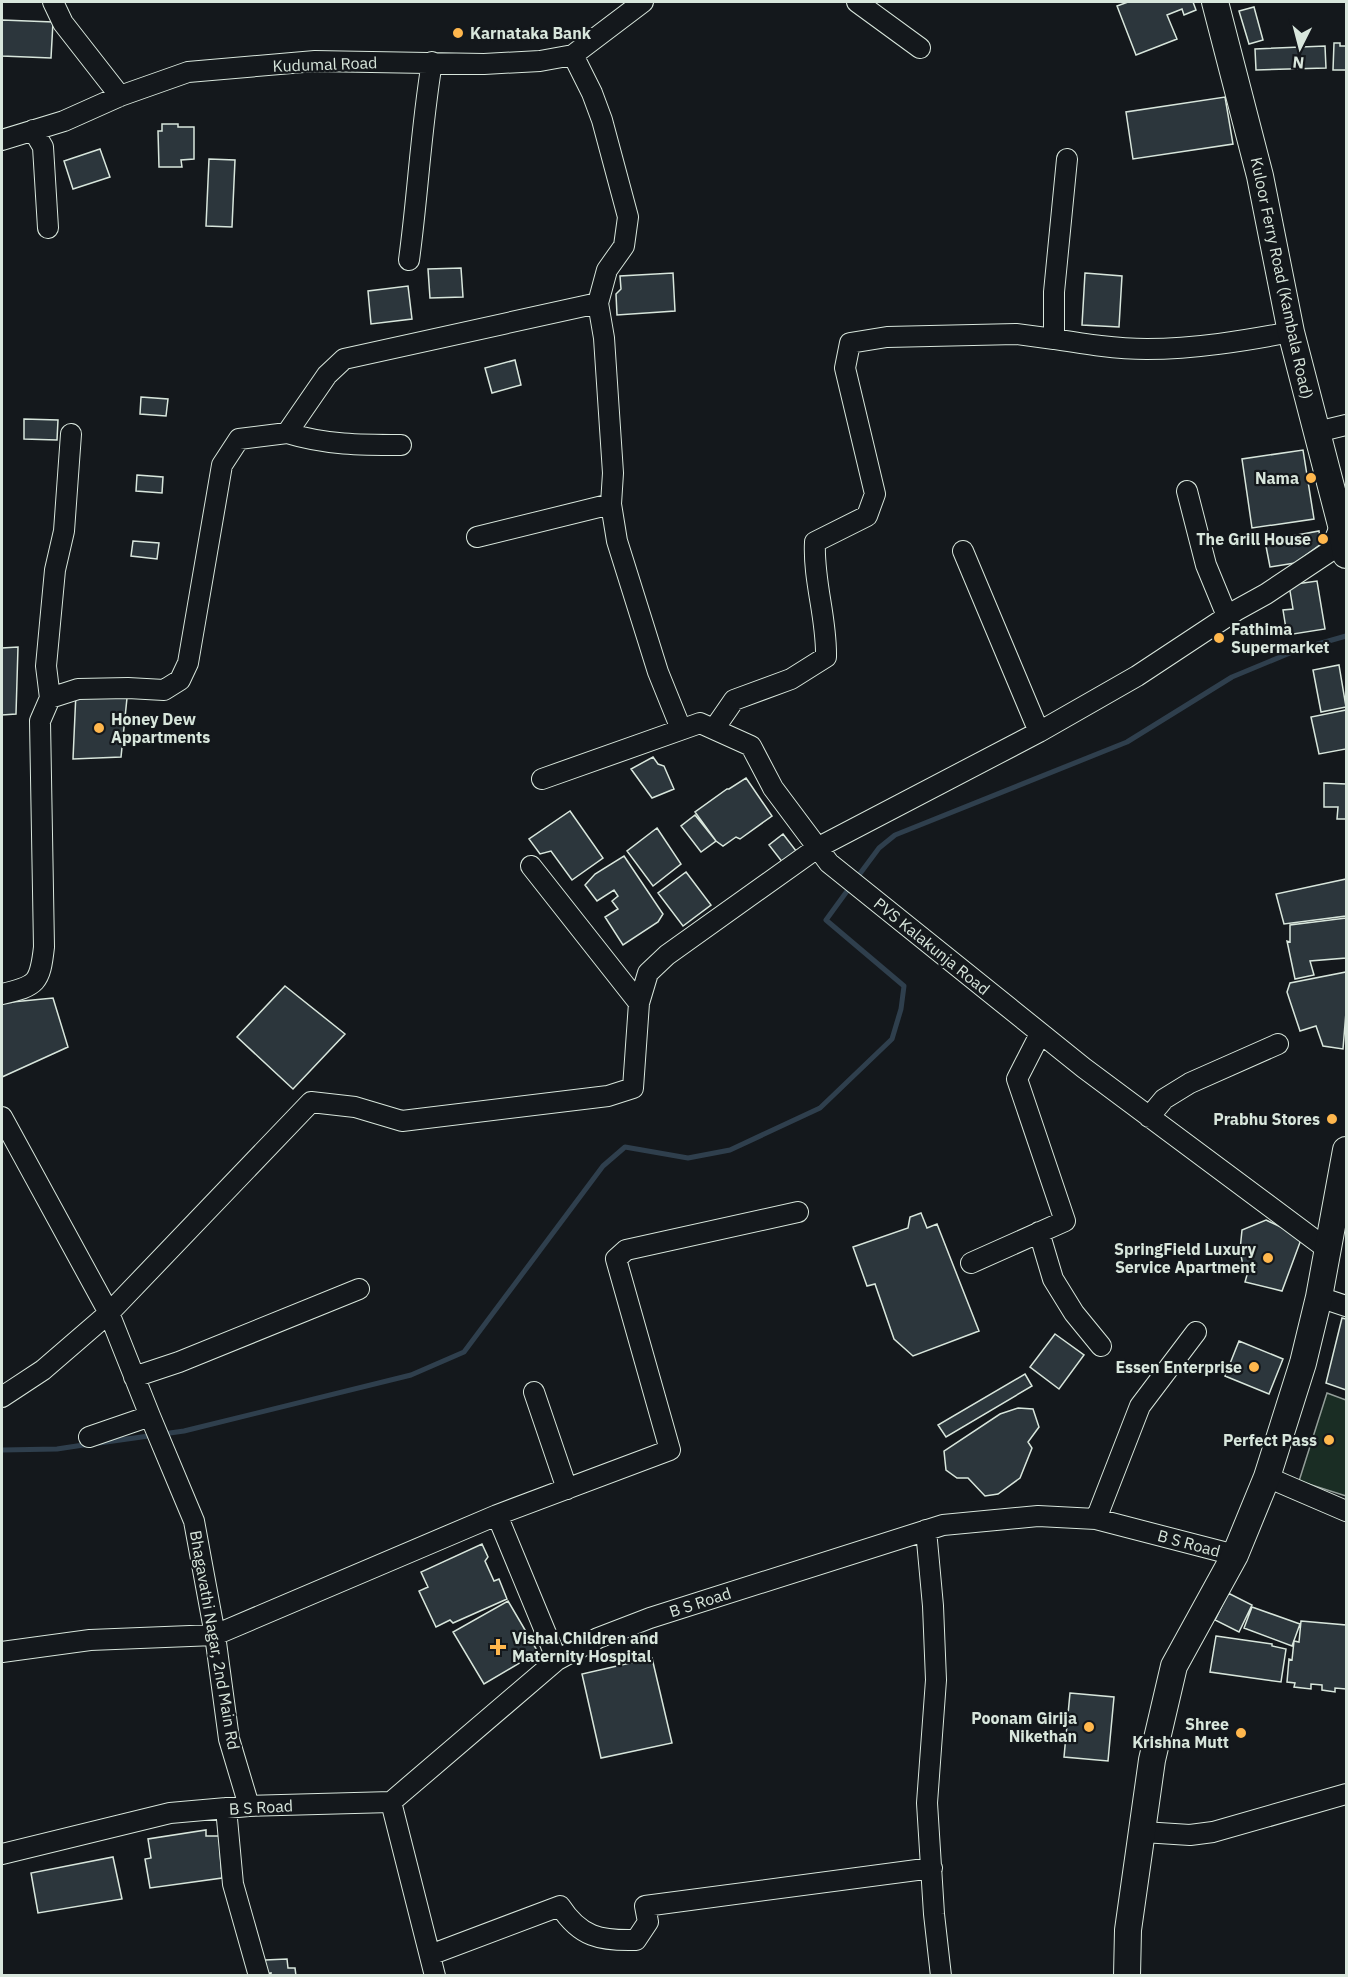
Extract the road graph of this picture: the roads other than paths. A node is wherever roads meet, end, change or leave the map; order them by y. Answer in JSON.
{"nodes":[{"id":1,"x":53,"y":2,"type":"edge"},
{"id":2,"x":643,"y":2,"type":"edge"},
{"id":3,"x":857,"y":2,"type":"edge"},
{"id":4,"x":1215,"y":2,"type":"edge"},
{"id":5,"x":920,"y":48,"type":"dead end"},
{"id":6,"x":573,"y":55,"type":"junction"},
{"id":7,"x":432,"y":62,"type":"junction"},
{"id":8,"x":120,"y":96,"type":"junction"},
{"id":9,"x":33,"y":130,"type":"junction"},
{"id":10,"x":2,"y":140,"type":"edge"},
{"id":11,"x":1067,"y":159,"type":"dead end"},
{"id":12,"x":48,"y":228,"type":"dead end"},
{"id":13,"x":409,"y":260,"type":"dead end"},
{"id":14,"x":598,"y":303,"type":"junction"},
{"id":15,"x":1291,"y":332,"type":"junction"},
{"id":16,"x":1054,"y":339,"type":"junction"},
{"id":17,"x":1347,"y":425,"type":"edge"},
{"id":18,"x":1317,"y":432,"type":"junction"},
{"id":19,"x":287,"y":433,"type":"junction"},
{"id":20,"x":71,"y":434,"type":"dead end"},
{"id":21,"x":401,"y":445,"type":"dead end"},
{"id":22,"x":1187,"y":491,"type":"dead end"},
{"id":23,"x":611,"y":504,"type":"junction"},
{"id":24,"x":1341,"y":525,"type":"junction"},
{"id":25,"x":477,"y":537,"type":"dead end"},
{"id":26,"x":963,"y":551,"type":"dead end"},
{"id":27,"x":1347,"y":555,"type":"edge"},
{"id":28,"x":1227,"y":616,"type":"junction"},
{"id":29,"x":50,"y":699,"type":"junction"},
{"id":30,"x":681,"y":729,"type":"junction"},
{"id":31,"x":714,"y":729,"type":"junction"},
{"id":32,"x":1039,"y":732,"type":"junction"},
{"id":33,"x":542,"y":779,"type":"dead end"},
{"id":34,"x":823,"y":856,"type":"junction"},
{"id":35,"x":531,"y":866,"type":"dead end"},
{"id":36,"x":2,"y":994,"type":"edge"},
{"id":37,"x":639,"y":1003,"type":"junction"},
{"id":38,"x":1040,"y":1034,"type":"junction"},
{"id":39,"x":1278,"y":1044,"type":"dead end"},
{"id":40,"x":2,"y":1117,"type":"edge"},
{"id":41,"x":1149,"y":1117,"type":"junction"},
{"id":42,"x":1347,"y":1150,"type":"edge"},
{"id":43,"x":1344,"y":1176,"type":"edge"},
{"id":44,"x":798,"y":1212,"type":"dead end"},
{"id":45,"x":1039,"y":1232,"type":"junction"},
{"id":46,"x":1327,"y":1249,"type":"junction"},
{"id":47,"x":971,"y":1263,"type":"dead end"},
{"id":48,"x":359,"y":1289,"type":"dead end"},
{"id":49,"x":1319,"y":1297,"type":"junction"},
{"id":50,"x":1347,"y":1306,"type":"edge"},
{"id":51,"x":110,"y":1313,"type":"junction"},
{"id":52,"x":1196,"y":1332,"type":"dead end"},
{"id":53,"x":1101,"y":1346,"type":"dead end"},
{"id":54,"x":134,"y":1377,"type":"junction"},
{"id":55,"x":534,"y":1392,"type":"dead end"},
{"id":56,"x":2,"y":1397,"type":"edge"},
{"id":57,"x":151,"y":1419,"type":"junction"},
{"id":58,"x":90,"y":1437,"type":"dead end"},
{"id":59,"x":1267,"y":1477,"type":"junction"},
{"id":60,"x":567,"y":1489,"type":"junction"},
{"id":61,"x":1347,"y":1510,"type":"edge"},
{"id":62,"x":497,"y":1515,"type":"junction"},
{"id":63,"x":1096,"y":1519,"type":"junction"},
{"id":64,"x":926,"y":1530,"type":"junction"},
{"id":65,"x":1235,"y":1555,"type":"junction"},
{"id":66,"x":215,"y":1635,"type":"junction"},
{"id":67,"x":2,"y":1652,"type":"edge"},
{"id":68,"x":557,"y":1660,"type":"junction"},
{"id":69,"x":1347,"y":1794,"type":"edge"},
{"id":70,"x":391,"y":1802,"type":"junction"},
{"id":71,"x":249,"y":1806,"type":"junction"},
{"id":72,"x":226,"y":1808,"type":"junction"},
{"id":73,"x":1143,"y":1832,"type":"junction"},
{"id":74,"x":2,"y":1854,"type":"edge"},
{"id":75,"x":932,"y":1868,"type":"junction"},
{"id":76,"x":430,"y":1955,"type":"junction"},
{"id":77,"x":259,"y":1976,"type":"edge"},
{"id":78,"x":435,"y":1976,"type":"edge"},
{"id":79,"x":941,"y":1976,"type":"edge"},
{"id":80,"x":1127,"y":1976,"type":"edge"}],
"edges":[{"from":1,"to":8,"type":"street"},
{"from":2,"to":6,"type":"street","name":"Kudumal Road"},
{"from":3,"to":5,"type":"street"},
{"from":4,"to":15,"type":"main road","name":"Kuloor Ferry Road (Kambala Road)"},
{"from":6,"to":7,"type":"street","name":"Kudumal Road"},
{"from":6,"to":14,"type":"street"},
{"from":7,"to":8,"type":"street","name":"Kudumal Road"},
{"from":7,"to":13,"type":"street"},
{"from":8,"to":9,"type":"street","name":"Kudumal Road"},
{"from":9,"to":10,"type":"street","name":"Kudumal Road"},
{"from":9,"to":12,"type":"street"},
{"from":11,"to":16,"type":"street"},
{"from":14,"to":19,"type":"street"},
{"from":14,"to":23,"type":"street"},
{"from":15,"to":16,"type":"street"},
{"from":15,"to":18,"type":"main road","name":"Kuloor Ferry Road (Kambala Road)"},
{"from":16,"to":31,"type":"street"},
{"from":17,"to":18,"type":"street"},
{"from":18,"to":24,"type":"main road","name":"Kuloor Ferry Road (Kambala Road)"},
{"from":19,"to":21,"type":"street"},
{"from":19,"to":29,"type":"street"},
{"from":20,"to":29,"type":"street"},
{"from":22,"to":28,"type":"street"},
{"from":23,"to":25,"type":"street"},
{"from":23,"to":30,"type":"street"},
{"from":24,"to":27,"type":"main road","name":"Kuloor Ferry Road (Kambala Road)"},
{"from":24,"to":28,"type":"street"},
{"from":26,"to":32,"type":"street"},
{"from":28,"to":32,"type":"street"},
{"from":29,"to":36,"type":"street"},
{"from":30,"to":31,"type":"street","name":"PVS Kalakunja Road"},
{"from":30,"to":33,"type":"street","name":"PVS Kalakunja Road"},
{"from":31,"to":34,"type":"street","name":"PVS Kalakunja Road"},
{"from":32,"to":34,"type":"street"},
{"from":34,"to":37,"type":"street"},
{"from":34,"to":38,"type":"street","name":"PVS Kalakunja Road"},
{"from":35,"to":37,"type":"street"},
{"from":37,"to":51,"type":"street"},
{"from":38,"to":41,"type":"street","name":"PVS Kalakunja Road"},
{"from":38,"to":45,"type":"street"},
{"from":39,"to":41,"type":"street"},
{"from":40,"to":51,"type":"street","name":"Bhagavathi Nagar, 2nd Main Rd"},
{"from":41,"to":46,"type":"street","name":"PVS Kalakunja Road"},
{"from":42,"to":43,"type":"main road"},
{"from":43,"to":46,"type":"main road"},
{"from":44,"to":60,"type":"street"},
{"from":45,"to":47,"type":"street"},
{"from":45,"to":53,"type":"street"},
{"from":46,"to":49,"type":"main road"},
{"from":48,"to":54,"type":"street"},
{"from":49,"to":50,"type":"street"},
{"from":49,"to":59,"type":"main road"},
{"from":51,"to":54,"type":"street","name":"Bhagavathi Nagar, 2nd Main Rd"},
{"from":51,"to":56,"type":"street"},
{"from":52,"to":63,"type":"street"},
{"from":54,"to":57,"type":"street","name":"Bhagavathi Nagar, 2nd Main Rd"},
{"from":55,"to":60,"type":"street"},
{"from":57,"to":58,"type":"street"},
{"from":57,"to":66,"type":"street","name":"Bhagavathi Nagar, 2nd Main Rd"},
{"from":59,"to":61,"type":"street"},
{"from":59,"to":65,"type":"main road"},
{"from":60,"to":62,"type":"street"},
{"from":62,"to":66,"type":"street"},
{"from":62,"to":68,"type":"street"},
{"from":63,"to":64,"type":"street","name":"B S Road"},
{"from":63,"to":65,"type":"street","name":"B S Road"},
{"from":64,"to":68,"type":"street","name":"B S Road"},
{"from":64,"to":75,"type":"street"},
{"from":65,"to":73,"type":"main road"},
{"from":66,"to":67,"type":"street"},
{"from":66,"to":71,"type":"street","name":"Bhagavathi Nagar, 2nd Main Rd"},
{"from":68,"to":70,"type":"street","name":"B S Road"},
{"from":69,"to":73,"type":"street"},
{"from":70,"to":71,"type":"street","name":"B S Road"},
{"from":70,"to":76,"type":"street"},
{"from":71,"to":72,"type":"street","name":"B S Road"},
{"from":72,"to":74,"type":"street","name":"B S Road"},
{"from":72,"to":77,"type":"street"},
{"from":73,"to":80,"type":"main road"},
{"from":75,"to":76,"type":"street"},
{"from":75,"to":79,"type":"street"},
{"from":76,"to":78,"type":"street"}]}
